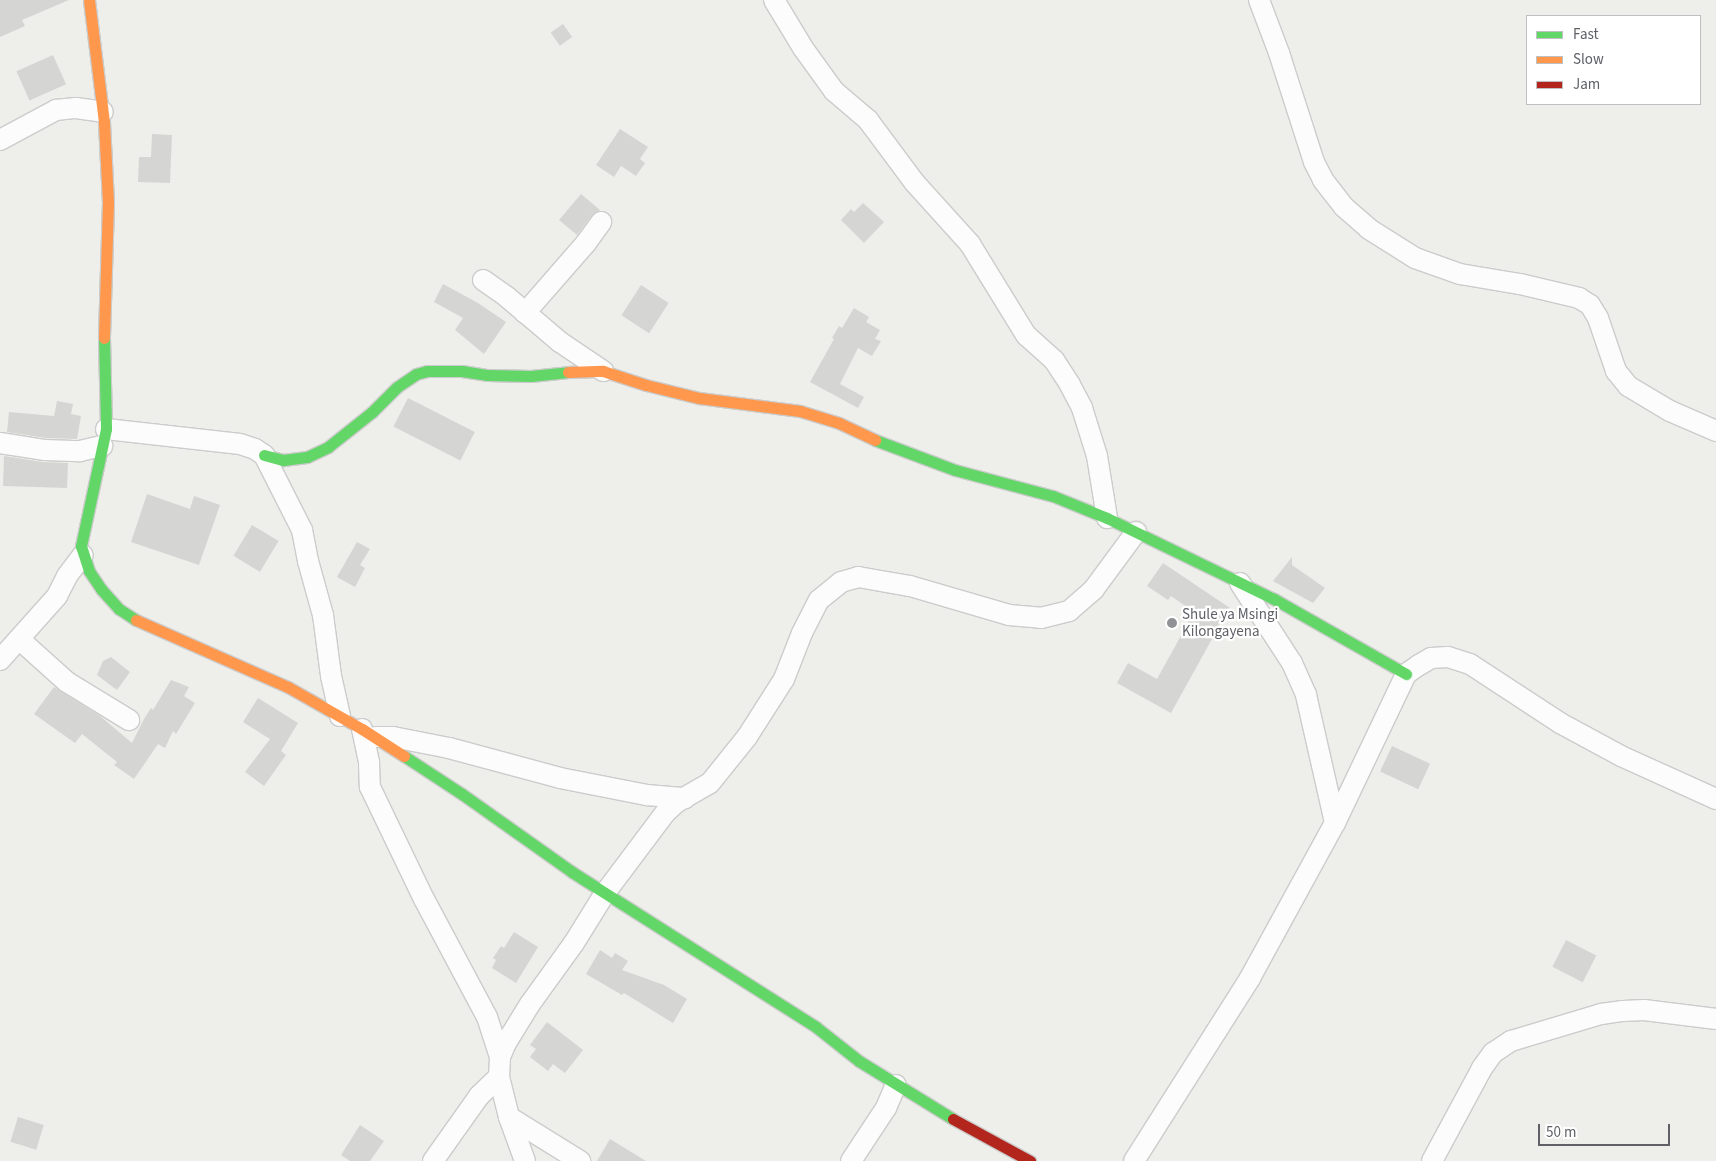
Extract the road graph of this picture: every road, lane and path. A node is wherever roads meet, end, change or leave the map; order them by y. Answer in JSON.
{"nodes":[{"id":1,"x":89,"y":0,"type":"edge"},
{"id":2,"x":774,"y":0,"type":"edge"},
{"id":3,"x":1259,"y":0,"type":"edge"},
{"id":4,"x":103,"y":112,"type":"junction"},
{"id":5,"x":0,"y":140,"type":"edge"},
{"id":6,"x":601,"y":222,"type":"dead end"},
{"id":7,"x":483,"y":280,"type":"dead end"},
{"id":8,"x":526,"y":313,"type":"junction"},
{"id":9,"x":604,"y":371,"type":"junction"},
{"id":10,"x":1716,"y":431,"type":"edge"},
{"id":11,"x":104,"y":438,"type":"junction"},
{"id":12,"x":0,"y":443,"type":"edge"},
{"id":13,"x":264,"y":456,"type":"junction"},
{"id":14,"x":1107,"y":518,"type":"junction"},
{"id":15,"x":1136,"y":532,"type":"junction"},
{"id":16,"x":83,"y":554,"type":"junction"},
{"id":17,"x":1239,"y":581,"type":"junction"},
{"id":18,"x":20,"y":639,"type":"junction"},
{"id":19,"x":0,"y":660,"type":"edge"},
{"id":20,"x":1406,"y":674,"type":"junction"},
{"id":21,"x":340,"y":716,"type":"junction"},
{"id":22,"x":129,"y":720,"type":"dead end"},
{"id":23,"x":368,"y":733,"type":"junction"},
{"id":24,"x":685,"y":798,"type":"junction"},
{"id":25,"x":1716,"y":799,"type":"edge"},
{"id":26,"x":1335,"y":823,"type":"junction"},
{"id":27,"x":605,"y":893,"type":"junction"},
{"id":28,"x":1716,"y":1019,"type":"edge"},
{"id":29,"x":500,"y":1057,"type":"junction"},
{"id":30,"x":499,"y":1077,"type":"junction"},
{"id":31,"x":896,"y":1085,"type":"junction"},
{"id":32,"x":509,"y":1117,"type":"junction"},
{"id":33,"x":433,"y":1161,"type":"edge"},
{"id":34,"x":525,"y":1161,"type":"edge"},
{"id":35,"x":580,"y":1161,"type":"edge"},
{"id":36,"x":851,"y":1161,"type":"edge"},
{"id":37,"x":1030,"y":1161,"type":"edge"},
{"id":38,"x":1134,"y":1161,"type":"edge"},
{"id":39,"x":1432,"y":1161,"type":"edge"}],
"edges":[{"from":1,"to":4,"type":"street"},
{"from":2,"to":14,"type":"street"},
{"from":3,"to":10,"type":"street"},
{"from":4,"to":5,"type":"street"},
{"from":4,"to":11,"type":"street"},
{"from":6,"to":8,"type":"street"},
{"from":7,"to":8,"type":"street"},
{"from":8,"to":9,"type":"street"},
{"from":9,"to":13,"type":"street"},
{"from":9,"to":14,"type":"street"},
{"from":11,"to":12,"type":"street"},
{"from":11,"to":13,"type":"street"},
{"from":11,"to":16,"type":"street"},
{"from":13,"to":21,"type":"street"},
{"from":14,"to":15,"type":"street"},
{"from":15,"to":17,"type":"street"},
{"from":15,"to":24,"type":"street"},
{"from":16,"to":18,"type":"street"},
{"from":16,"to":21,"type":"street"},
{"from":17,"to":20,"type":"street"},
{"from":17,"to":26,"type":"street"},
{"from":18,"to":19,"type":"street"},
{"from":18,"to":22,"type":"street"},
{"from":20,"to":25,"type":"street"},
{"from":20,"to":26,"type":"street"},
{"from":21,"to":23,"type":"street"},
{"from":23,"to":24,"type":"street"},
{"from":23,"to":27,"type":"street"},
{"from":23,"to":29,"type":"street"},
{"from":24,"to":27,"type":"street"},
{"from":26,"to":38,"type":"street"},
{"from":27,"to":29,"type":"street"},
{"from":27,"to":31,"type":"street"},
{"from":28,"to":39,"type":"street"},
{"from":29,"to":30,"type":"street"},
{"from":30,"to":32,"type":"street"},
{"from":30,"to":33,"type":"street"},
{"from":31,"to":36,"type":"street"},
{"from":31,"to":37,"type":"street"},
{"from":32,"to":34,"type":"street"},
{"from":32,"to":35,"type":"street"}]}
